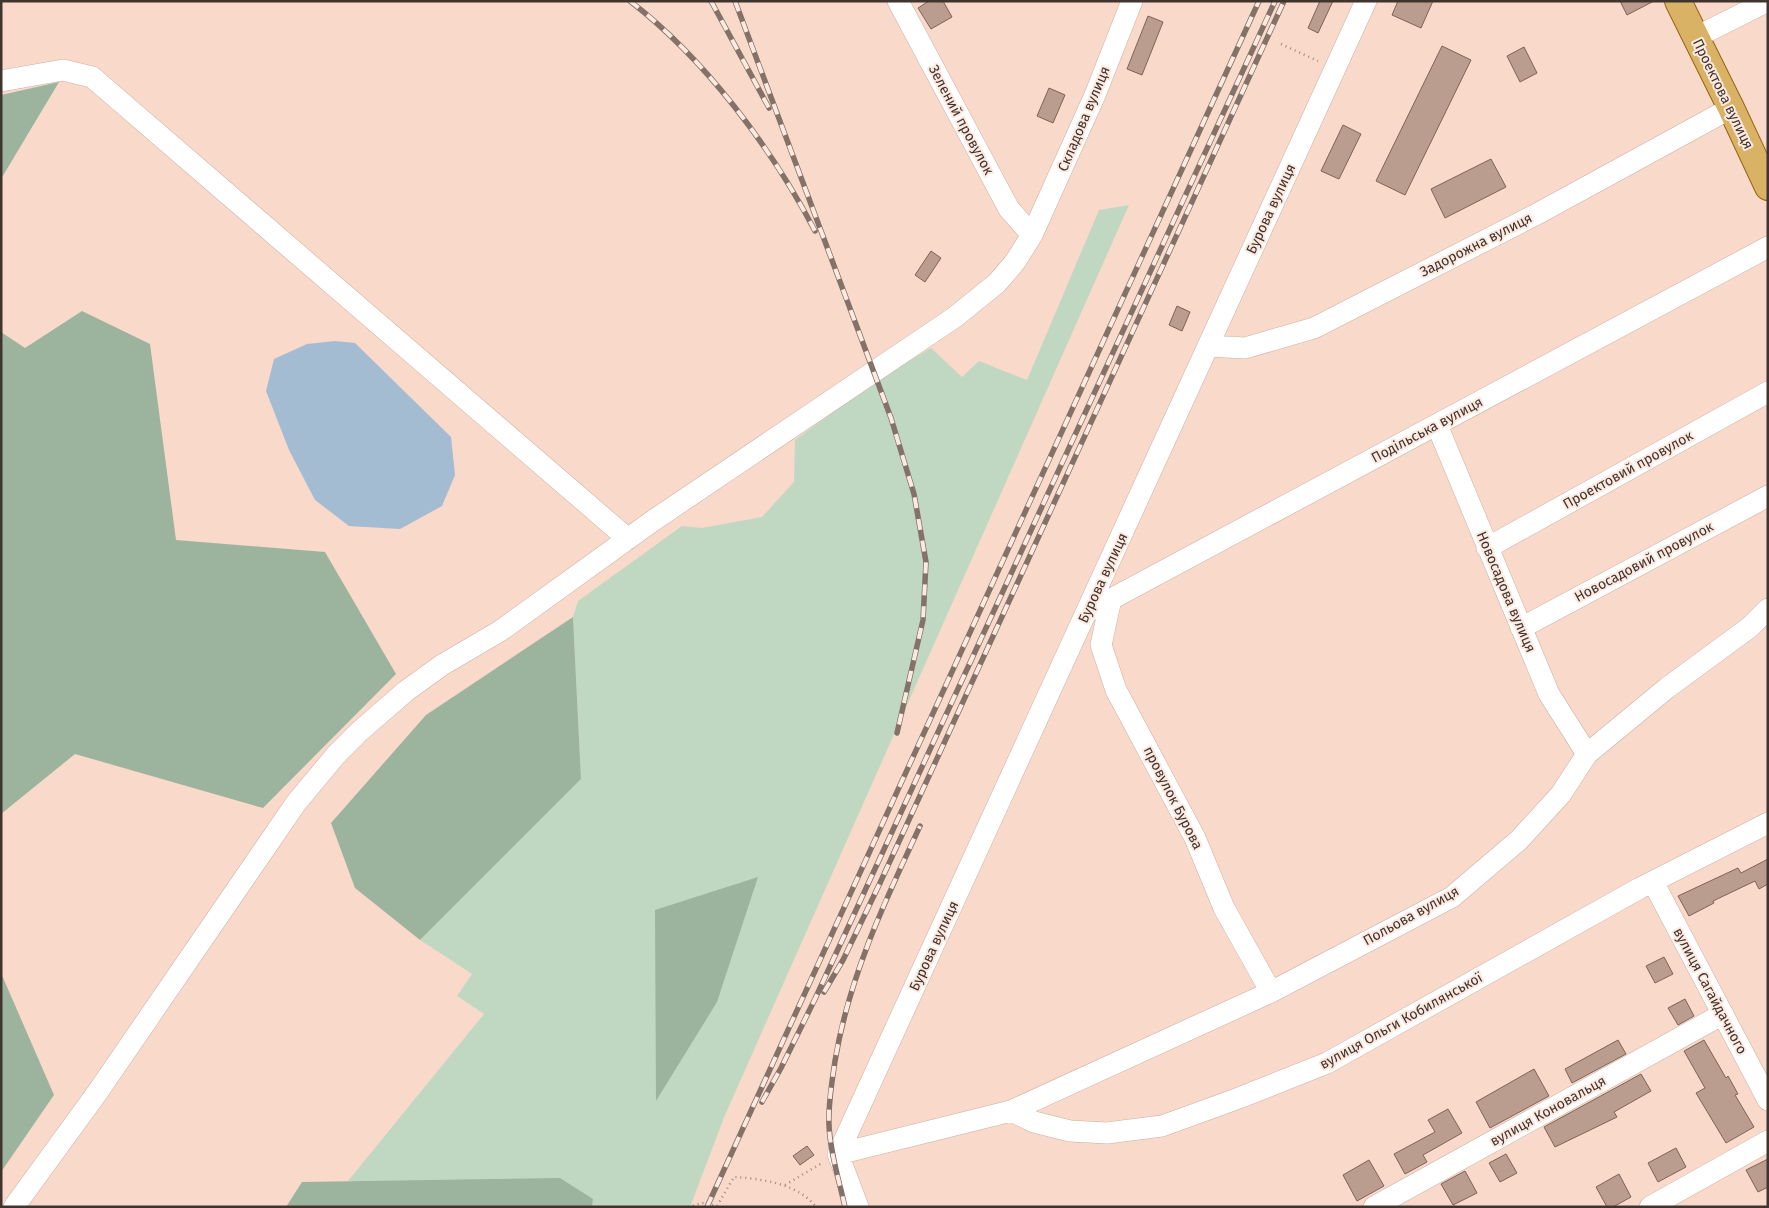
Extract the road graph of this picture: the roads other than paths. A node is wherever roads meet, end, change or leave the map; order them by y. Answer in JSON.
{"nodes":[{"id":1,"x":898,"y":1,"type":"edge"},
{"id":2,"x":1132,"y":1,"type":"edge"},
{"id":3,"x":1366,"y":1,"type":"edge"},
{"id":4,"x":1678,"y":1,"type":"edge"},
{"id":5,"x":1768,"y":1,"type":"edge"},
{"id":6,"x":1696,"y":37,"type":"junction"},
{"id":7,"x":1,"y":81,"type":"edge"},
{"id":8,"x":1731,"y":108,"type":"junction"},
{"id":9,"x":1765,"y":174,"type":"edge"},
{"id":10,"x":1032,"y":235,"type":"junction"},
{"id":11,"x":1768,"y":248,"type":"edge"},
{"id":12,"x":1208,"y":346,"type":"junction"},
{"id":13,"x":1768,"y":392,"type":"edge"},
{"id":14,"x":1437,"y":425,"type":"junction"},
{"id":15,"x":1768,"y":496,"type":"edge"},
{"id":16,"x":628,"y":539,"type":"junction"},
{"id":17,"x":1487,"y":548,"type":"junction"},
{"id":18,"x":1111,"y":599,"type":"junction"},
{"id":19,"x":1768,"y":609,"type":"edge"},
{"id":20,"x":1087,"y":612,"type":"junction"},
{"id":21,"x":1521,"y":628,"type":"junction"},
{"id":22,"x":1587,"y":754,"type":"junction"},
{"id":23,"x":1768,"y":823,"type":"edge"},
{"id":24,"x":1653,"y":882,"type":"junction"},
{"id":25,"x":1271,"y":992,"type":"junction"},
{"id":26,"x":1723,"y":1014,"type":"junction"},
{"id":27,"x":1768,"y":1100,"type":"edge"},
{"id":28,"x":1011,"y":1111,"type":"junction"},
{"id":29,"x":1768,"y":1141,"type":"edge"},
{"id":30,"x":838,"y":1154,"type":"junction"},
{"id":31,"x":14,"y":1207,"type":"edge"},
{"id":32,"x":858,"y":1207,"type":"edge"},
{"id":33,"x":1374,"y":1207,"type":"edge"},
{"id":34,"x":1650,"y":1207,"type":"edge"}],
"edges":[{"from":1,"to":10,"type":"street","name":"Зелений провулок"},
{"from":2,"to":10,"type":"street","name":"Складова вулиця"},
{"from":3,"to":12,"type":"street","name":"Бурова вулиця"},
{"from":4,"to":6,"type":"main road","name":"Проектова вулиця"},
{"from":5,"to":6,"type":"street"},
{"from":6,"to":8,"type":"main road","name":"Проектова вулиця"},
{"from":7,"to":16,"type":"street"},
{"from":8,"to":9,"type":"main road","name":"Проектова вулиця"},
{"from":8,"to":12,"type":"street","name":"Задорожна вулиця"},
{"from":10,"to":16,"type":"street","name":"Складова вулиця"},
{"from":11,"to":14,"type":"street","name":"Подільська вулиця"},
{"from":12,"to":20,"type":"street","name":"Бурова вулиця"},
{"from":13,"to":17,"type":"street","name":"Проектовий провулок"},
{"from":14,"to":17,"type":"street","name":"Новосадова вулиця"},
{"from":14,"to":18,"type":"street","name":"Подільська вулиця"},
{"from":15,"to":21,"type":"street","name":"Новосадовий провулок"},
{"from":16,"to":31,"type":"street","name":"Складова вулиця"},
{"from":17,"to":21,"type":"street","name":"Новосадова вулиця"},
{"from":18,"to":20,"type":"street","name":"Подільська вулиця"},
{"from":18,"to":25,"type":"street","name":"провулок Бурова"},
{"from":19,"to":22,"type":"street","name":"Польова вулиця"},
{"from":20,"to":30,"type":"street","name":"Бурова вулиця"},
{"from":21,"to":22,"type":"street","name":"Новосадова вулиця"},
{"from":22,"to":25,"type":"street","name":"Польова вулиця"},
{"from":23,"to":24,"type":"street","name":"вулиця Ольги Кобилянської"},
{"from":24,"to":26,"type":"street","name":"вулиця Сагайдачного"},
{"from":24,"to":28,"type":"street","name":"вулиця Ольги Кобилянської"},
{"from":25,"to":28,"type":"street","name":"Польова вулиця"},
{"from":26,"to":27,"type":"street","name":"вулиця Сагайдачного"},
{"from":26,"to":33,"type":"street","name":"вулиця Коновальця"},
{"from":28,"to":30,"type":"street","name":"Польова вулиця"},
{"from":29,"to":34,"type":"street"},
{"from":30,"to":32,"type":"street"}]}
